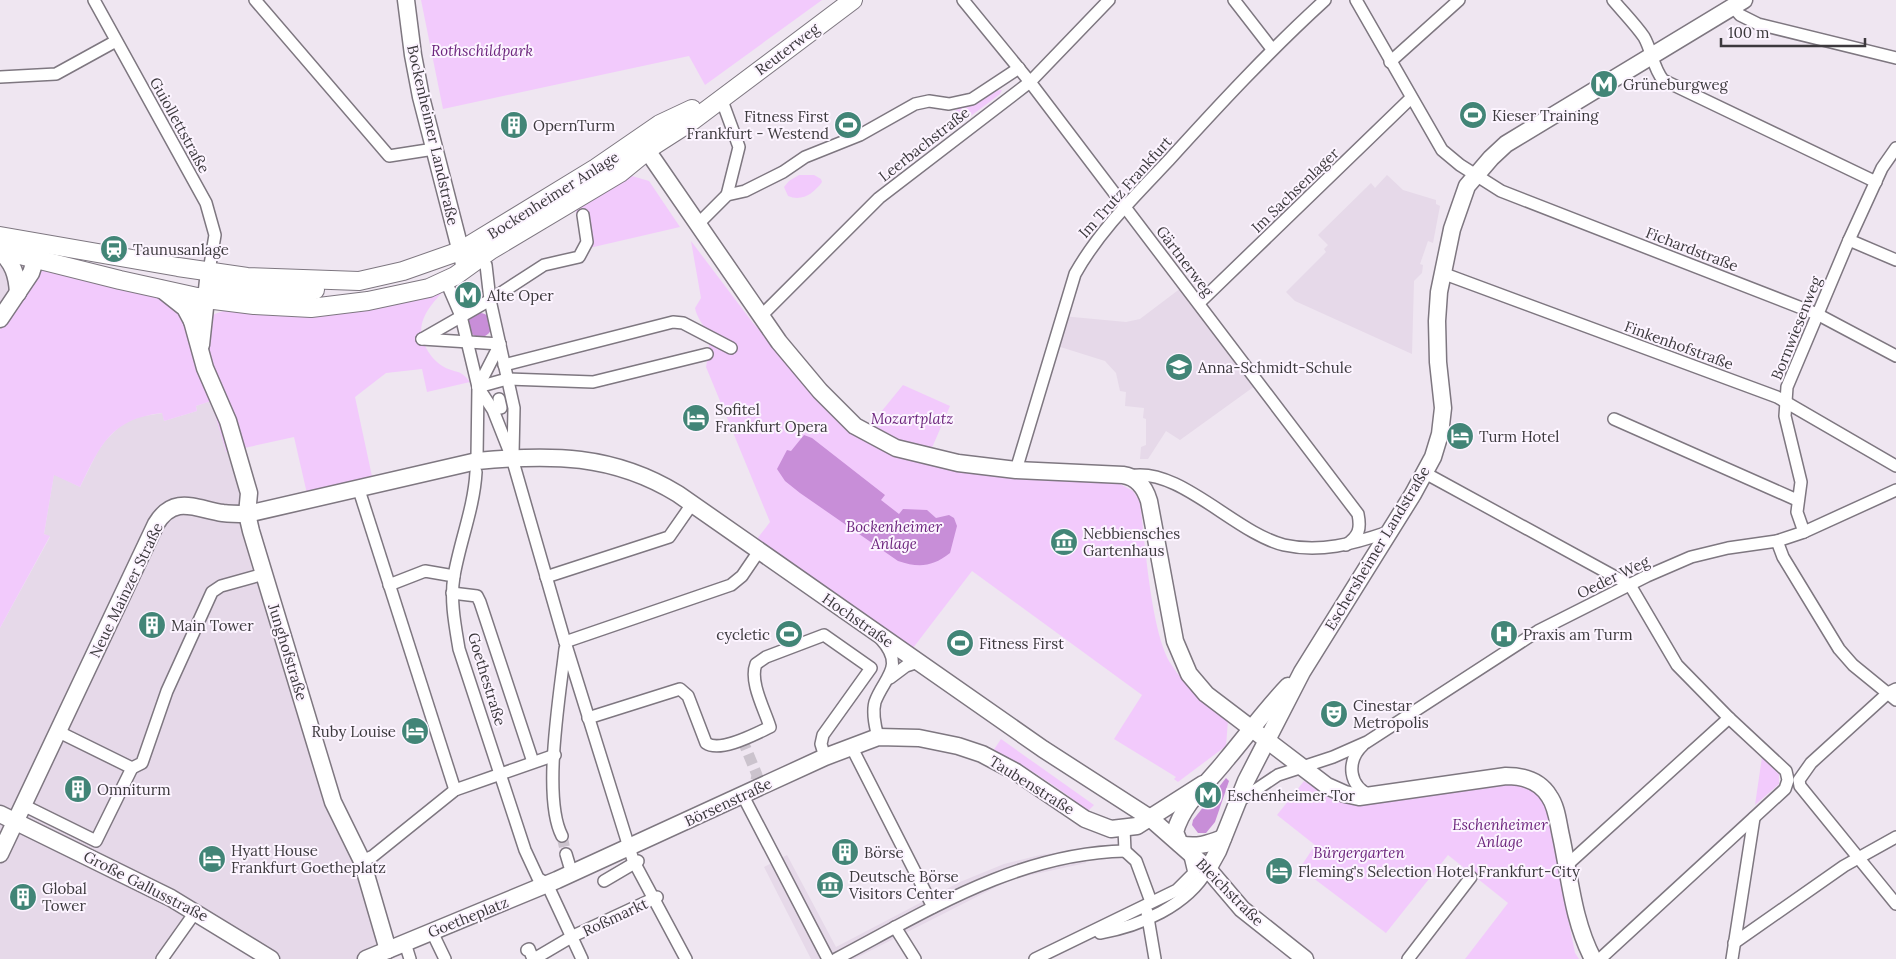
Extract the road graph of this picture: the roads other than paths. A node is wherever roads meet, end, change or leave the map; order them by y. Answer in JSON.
{"nodes":[{"id":1,"x":94,"y":0,"type":"edge"},
{"id":2,"x":255,"y":0,"type":"edge"},
{"id":3,"x":406,"y":0,"type":"edge"},
{"id":4,"x":853,"y":0,"type":"edge"},
{"id":5,"x":963,"y":0,"type":"edge"},
{"id":6,"x":1109,"y":0,"type":"edge"},
{"id":7,"x":1234,"y":0,"type":"edge"},
{"id":8,"x":1325,"y":0,"type":"edge"},
{"id":9,"x":1356,"y":0,"type":"edge"},
{"id":10,"x":1459,"y":0,"type":"edge"},
{"id":11,"x":1613,"y":0,"type":"edge"},
{"id":12,"x":1738,"y":2,"type":"edge"},
{"id":13,"x":116,"y":41,"type":"junction"},
{"id":14,"x":1272,"y":49,"type":"junction"},
{"id":15,"x":1657,"y":51,"type":"junction"},
{"id":16,"x":1896,"y":58,"type":"edge"},
{"id":17,"x":1390,"y":62,"type":"junction"},
{"id":18,"x":1019,"y":68,"type":"junction"},
{"id":19,"x":0,"y":77,"type":"edge"},
{"id":20,"x":1030,"y":82,"type":"junction"},
{"id":21,"x":720,"y":98,"type":"junction"},
{"id":22,"x":1411,"y":98,"type":"junction"},
{"id":23,"x":628,"y":148,"type":"junction"},
{"id":24,"x":434,"y":149,"type":"junction"},
{"id":25,"x":647,"y":151,"type":"junction"},
{"id":26,"x":1895,"y":154,"type":"edge"},
{"id":27,"x":1476,"y":175,"type":"junction"},
{"id":28,"x":1876,"y":182,"type":"junction"},
{"id":29,"x":727,"y":195,"type":"junction"},
{"id":30,"x":1125,"y":207,"type":"junction"},
{"id":31,"x":583,"y":215,"type":"dead end"},
{"id":32,"x":698,"y":224,"type":"junction"},
{"id":33,"x":0,"y":236,"type":"edge"},
{"id":34,"x":1849,"y":240,"type":"junction"},
{"id":35,"x":0,"y":250,"type":"edge"},
{"id":36,"x":39,"y":251,"type":"junction"},
{"id":37,"x":460,"y":251,"type":"junction"},
{"id":38,"x":485,"y":260,"type":"junction"},
{"id":39,"x":1896,"y":260,"type":"edge"},
{"id":40,"x":466,"y":268,"type":"junction"},
{"id":41,"x":199,"y":273,"type":"junction"},
{"id":42,"x":1442,"y":273,"type":"junction"},
{"id":43,"x":349,"y":282,"type":"junction"},
{"id":44,"x":448,"y":286,"type":"dead end"},
{"id":45,"x":159,"y":288,"type":"junction"},
{"id":46,"x":18,"y":293,"type":"junction"},
{"id":47,"x":205,"y":296,"type":"junction"},
{"id":48,"x":490,"y":300,"type":"junction"},
{"id":49,"x":229,"y":302,"type":"junction"},
{"id":50,"x":1199,"y":303,"type":"junction"},
{"id":51,"x":1817,"y":314,"type":"junction"},
{"id":52,"x":461,"y":316,"type":"junction"},
{"id":53,"x":761,"y":316,"type":"junction"},
{"id":54,"x":0,"y":319,"type":"edge"},
{"id":55,"x":198,"y":324,"type":"junction"},
{"id":56,"x":466,"y":341,"type":"junction"},
{"id":57,"x":553,"y":341,"type":"dead end"},
{"id":58,"x":500,"y":344,"type":"junction"},
{"id":59,"x":731,"y":348,"type":"dead end"},
{"id":60,"x":551,"y":353,"type":"junction"},
{"id":61,"x":707,"y":354,"type":"dead end"},
{"id":62,"x":1896,"y":356,"type":"edge"},
{"id":63,"x":504,"y":365,"type":"junction"},
{"id":64,"x":507,"y":379,"type":"junction"},
{"id":65,"x":478,"y":387,"type":"junction"},
{"id":66,"x":1785,"y":401,"type":"junction"},
{"id":67,"x":498,"y":402,"type":"junction"},
{"id":68,"x":513,"y":405,"type":"junction"},
{"id":69,"x":1614,"y":419,"type":"dead end"},
{"id":70,"x":477,"y":457,"type":"dead end"},
{"id":71,"x":512,"y":458,"type":"junction"},
{"id":72,"x":1896,"y":466,"type":"edge"},
{"id":73,"x":1016,"y":470,"type":"junction"},
{"id":74,"x":476,"y":472,"type":"dead end"},
{"id":75,"x":1425,"y":473,"type":"junction"},
{"id":76,"x":1130,"y":476,"type":"junction"},
{"id":77,"x":359,"y":490,"type":"junction"},
{"id":78,"x":1896,"y":490,"type":"edge"},
{"id":79,"x":1798,"y":500,"type":"junction"},
{"id":80,"x":692,"y":504,"type":"junction"},
{"id":81,"x":247,"y":514,"type":"junction"},
{"id":82,"x":1388,"y":532,"type":"junction"},
{"id":83,"x":1804,"y":532,"type":"junction"},
{"id":84,"x":1778,"y":540,"type":"junction"},
{"id":85,"x":1346,"y":544,"type":"junction"},
{"id":86,"x":759,"y":551,"type":"junction"},
{"id":87,"x":264,"y":574,"type":"junction"},
{"id":88,"x":454,"y":576,"type":"junction"},
{"id":89,"x":546,"y":577,"type":"junction"},
{"id":90,"x":389,"y":584,"type":"junction"},
{"id":91,"x":1630,"y":585,"type":"junction"},
{"id":92,"x":452,"y":593,"type":"junction"},
{"id":93,"x":875,"y":633,"type":"junction"},
{"id":94,"x":565,"y":642,"type":"junction"},
{"id":95,"x":918,"y":662,"type":"junction"},
{"id":96,"x":1302,"y":672,"type":"junction"},
{"id":97,"x":890,"y":678,"type":"junction"},
{"id":98,"x":1893,"y":694,"type":"edge"},
{"id":99,"x":588,"y":718,"type":"junction"},
{"id":100,"x":1729,"y":718,"type":"junction"},
{"id":101,"x":1251,"y":729,"type":"junction"},
{"id":102,"x":58,"y":732,"type":"junction"},
{"id":103,"x":878,"y":737,"type":"junction"},
{"id":104,"x":1266,"y":740,"type":"junction"},
{"id":105,"x":1366,"y":742,"type":"junction"},
{"id":106,"x":851,"y":746,"type":"junction"},
{"id":107,"x":555,"y":755,"type":"junction"},
{"id":108,"x":825,"y":757,"type":"junction"},
{"id":109,"x":533,"y":762,"type":"junction"},
{"id":110,"x":1225,"y":762,"type":"junction"},
{"id":111,"x":1301,"y":767,"type":"junction"},
{"id":112,"x":132,"y":768,"type":"junction"},
{"id":113,"x":501,"y":773,"type":"junction"},
{"id":114,"x":1794,"y":780,"type":"junction"},
{"id":115,"x":1203,"y":784,"type":"junction"},
{"id":116,"x":455,"y":790,"type":"junction"},
{"id":117,"x":743,"y":796,"type":"junction"},
{"id":118,"x":1372,"y":796,"type":"junction"},
{"id":119,"x":1236,"y":803,"type":"junction"},
{"id":120,"x":23,"y":806,"type":"junction"},
{"id":121,"x":0,"y":814,"type":"edge"},
{"id":122,"x":1150,"y":818,"type":"junction"},
{"id":123,"x":1754,"y":818,"type":"junction"},
{"id":124,"x":16,"y":821,"type":"junction"},
{"id":125,"x":1124,"y":829,"type":"junction"},
{"id":126,"x":562,"y":836,"type":"tunnel mouth"},
{"id":127,"x":1896,"y":837,"type":"edge"},
{"id":128,"x":1222,"y":838,"type":"junction"},
{"id":129,"x":1184,"y":847,"type":"junction"},
{"id":130,"x":1124,"y":851,"type":"junction"},
{"id":131,"x":0,"y":854,"type":"edge"},
{"id":132,"x":634,"y":857,"type":"junction"},
{"id":133,"x":1859,"y":858,"type":"junction"},
{"id":134,"x":362,"y":861,"type":"junction"},
{"id":135,"x":571,"y":863,"type":"joint"},
{"id":136,"x":1567,"y":865,"type":"junction"},
{"id":137,"x":1208,"y":869,"type":"junction"},
{"id":138,"x":1471,"y":877,"type":"dead end"},
{"id":139,"x":604,"y":881,"type":"dead end"},
{"id":140,"x":547,"y":884,"type":"junction"},
{"id":141,"x":1193,"y":887,"type":"junction"},
{"id":142,"x":1224,"y":888,"type":"junction"},
{"id":143,"x":656,"y":898,"type":"junction"},
{"id":144,"x":1151,"y":901,"type":"junction"},
{"id":145,"x":1896,"y":904,"type":"edge"},
{"id":146,"x":933,"y":907,"type":"junction"},
{"id":147,"x":196,"y":911,"type":"junction"},
{"id":148,"x":1148,"y":919,"type":"junction"},
{"id":149,"x":895,"y":927,"type":"junction"},
{"id":150,"x":432,"y":932,"type":"junction"},
{"id":151,"x":1086,"y":936,"type":"junction"},
{"id":152,"x":575,"y":941,"type":"junction"},
{"id":153,"x":1734,"y":943,"type":"junction"},
{"id":154,"x":388,"y":950,"type":"junction"},
{"id":155,"x":407,"y":953,"type":"edge"},
{"id":156,"x":531,"y":956,"type":"edge"},
{"id":157,"x":162,"y":959,"type":"edge"},
{"id":158,"x":271,"y":959,"type":"edge"},
{"id":159,"x":366,"y":959,"type":"edge"},
{"id":160,"x":445,"y":959,"type":"edge"},
{"id":161,"x":582,"y":959,"type":"edge"},
{"id":162,"x":686,"y":959,"type":"edge"},
{"id":163,"x":690,"y":959,"type":"edge"},
{"id":164,"x":828,"y":959,"type":"edge"},
{"id":165,"x":836,"y":959,"type":"edge"},
{"id":166,"x":915,"y":959,"type":"edge"},
{"id":167,"x":1035,"y":959,"type":"edge"},
{"id":168,"x":1155,"y":959,"type":"edge"},
{"id":169,"x":1305,"y":959,"type":"edge"},
{"id":170,"x":1408,"y":959,"type":"edge"},
{"id":171,"x":1593,"y":959,"type":"edge"},
{"id":172,"x":1600,"y":959,"type":"edge"},
{"id":173,"x":1732,"y":959,"type":"edge"}],
"edges":[{"from":1,"to":13,"type":"street","name":"Guiollettstraße"},
{"from":2,"to":24,"type":"street"},
{"from":3,"to":24,"type":"main road","name":"Bockenheimer Landstraße"},
{"from":4,"to":21,"type":"main road","name":"Reuterweg"},
{"from":5,"to":18,"type":"street","name":"Gärtnerweg"},
{"from":6,"to":20,"type":"street","name":"Leerbachstraße"},
{"from":7,"to":14,"type":"street"},
{"from":8,"to":14,"type":"street","name":"Im Trutz Frankfurt"},
{"from":9,"to":17,"type":"street"},
{"from":10,"to":17,"type":"street"},
{"from":11,"to":15,"type":"street"},
{"from":12,"to":15,"type":"main road","name":"Eschersheimer Landstraße"},
{"from":12,"to":16,"type":"street"},
{"from":13,"to":19,"type":"street"},
{"from":13,"to":41,"type":"street","name":"Guiollettstraße"},
{"from":14,"to":30,"type":"street","name":"Im Trutz Frankfurt"},
{"from":15,"to":27,"type":"main road","name":"Eschersheimer Landstraße"},
{"from":15,"to":28,"type":"street"},
{"from":17,"to":22,"type":"street"},
{"from":18,"to":20,"type":"street","name":"Gärtnerweg"},
{"from":18,"to":29,"type":"street"},
{"from":20,"to":30,"type":"street","name":"Gärtnerweg"},
{"from":20,"to":53,"type":"street","name":"Leerbachstraße"},
{"from":21,"to":23,"type":"main road","name":"Reuterweg"},
{"from":21,"to":25,"type":"main road","name":"Reuterweg"},
{"from":21,"to":29,"type":"street"},
{"from":22,"to":27,"type":"street"},
{"from":22,"to":50,"type":"street","name":"Im Sachsenlager"},
{"from":23,"to":25,"type":"main road","name":"Bockenheimer Anlage"},
{"from":23,"to":37,"type":"main road","name":"Bockenheimer Anlage"},
{"from":24,"to":37,"type":"main road","name":"Bockenheimer Landstraße"},
{"from":25,"to":32,"type":"main road"},
{"from":25,"to":38,"type":"main road","name":"Bockenheimer Anlage"},
{"from":26,"to":28,"type":"street","name":"Bornwiesenweg"},
{"from":27,"to":42,"type":"main road","name":"Eschersheimer Landstraße"},
{"from":27,"to":51,"type":"street","name":"Fichardstraße"},
{"from":28,"to":34,"type":"street","name":"Bornwiesenweg"},
{"from":29,"to":32,"type":"street"},
{"from":30,"to":50,"type":"street","name":"Gärtnerweg"},
{"from":30,"to":73,"type":"street","name":"Im Trutz Frankfurt"},
{"from":31,"to":48,"type":"street"},
{"from":32,"to":53,"type":"main road"},
{"from":33,"to":36,"type":"main road"},
{"from":34,"to":39,"type":"street"},
{"from":34,"to":51,"type":"street","name":"Bornwiesenweg"},
{"from":35,"to":36,"type":"main road"},
{"from":35,"to":46,"type":"main road"},
{"from":36,"to":41,"type":"main road"},
{"from":36,"to":45,"type":"main road"},
{"from":36,"to":46,"type":"main road"},
{"from":37,"to":40,"type":"main road","name":"Bockenheimer Landstraße"},
{"from":37,"to":43,"type":"main road"},
{"from":38,"to":40,"type":"main road"},
{"from":38,"to":48,"type":"street"},
{"from":40,"to":49,"type":"main road"},
{"from":41,"to":43,"type":"main road"},
{"from":41,"to":45,"type":"main road"},
{"from":41,"to":47,"type":"main road"},
{"from":42,"to":66,"type":"street","name":"Finkenhofstraße"},
{"from":42,"to":75,"type":"main road","name":"Eschersheimer Landstraße"},
{"from":43,"to":47,"type":"main road"},
{"from":44,"to":52,"type":"street"},
{"from":45,"to":47,"type":"main road"},
{"from":45,"to":55,"type":"main road"},
{"from":46,"to":54,"type":"main road"},
{"from":47,"to":49,"type":"main road"},
{"from":47,"to":55,"type":"main road","name":"Junghofstraße"},
{"from":48,"to":52,"type":"street"},
{"from":48,"to":58,"type":"street"},
{"from":49,"to":55,"type":"main road"},
{"from":50,"to":85,"type":"street","name":"Gärtnerweg"},
{"from":51,"to":62,"type":"street","name":"Fichardstraße"},
{"from":51,"to":66,"type":"street","name":"Bornwiesenweg"},
{"from":52,"to":56,"type":"street"},
{"from":52,"to":56,"type":"street"},
{"from":53,"to":73,"type":"main road"},
{"from":55,"to":81,"type":"main road","name":"Junghofstraße"},
{"from":56,"to":58,"type":"street"},
{"from":56,"to":65,"type":"street"},
{"from":57,"to":60,"type":"street"},
{"from":58,"to":63,"type":"street"},
{"from":58,"to":65,"type":"street"},
{"from":59,"to":60,"type":"street"},
{"from":60,"to":63,"type":"street"},
{"from":61,"to":64,"type":"street"},
{"from":63,"to":64,"type":"street"},
{"from":64,"to":65,"type":"street"},
{"from":64,"to":68,"type":"street"},
{"from":65,"to":67,"type":"street"},
{"from":65,"to":70,"type":"street"},
{"from":66,"to":72,"type":"street","name":"Finkenhofstraße"},
{"from":66,"to":79,"type":"street","name":"Bornwiesenweg"},
{"from":67,"to":68,"type":"street"},
{"from":67,"to":71,"type":"street"},
{"from":68,"to":71,"type":"street"},
{"from":69,"to":79,"type":"street"},
{"from":71,"to":77,"type":"main road","name":"Neue Mainzer Straße"},
{"from":71,"to":80,"type":"main road","name":"Hochstraße"},
{"from":71,"to":89,"type":"street"},
{"from":73,"to":76,"type":"main road"},
{"from":74,"to":88,"type":"street","name":"Goethestraße"},
{"from":75,"to":82,"type":"main road","name":"Eschersheimer Landstraße"},
{"from":75,"to":91,"type":"street"},
{"from":76,"to":85,"type":"street"},
{"from":76,"to":101,"type":"main road"},
{"from":77,"to":81,"type":"main road","name":"Neue Mainzer Straße"},
{"from":77,"to":90,"type":"street"},
{"from":78,"to":83,"type":"street","name":"Oeder Weg"},
{"from":79,"to":83,"type":"street","name":"Bornwiesenweg"},
{"from":80,"to":86,"type":"main road","name":"Hochstraße"},
{"from":80,"to":89,"type":"street"},
{"from":81,"to":87,"type":"main road","name":"Junghofstraße"},
{"from":81,"to":102,"type":"main road","name":"Neue Mainzer Straße"},
{"from":82,"to":85,"type":"street"},
{"from":82,"to":96,"type":"main road","name":"Eschersheimer Landstraße"},
{"from":83,"to":84,"type":"street","name":"Oeder Weg"},
{"from":84,"to":91,"type":"street","name":"Oeder Weg"},
{"from":84,"to":98,"type":"street"},
{"from":86,"to":93,"type":"main road","name":"Hochstraße"},
{"from":86,"to":94,"type":"street"},
{"from":87,"to":112,"type":"street"},
{"from":87,"to":134,"type":"main road","name":"Junghofstraße"},
{"from":88,"to":90,"type":"street"},
{"from":88,"to":92,"type":"street","name":"Goethestraße"},
{"from":89,"to":94,"type":"street"},
{"from":90,"to":116,"type":"street"},
{"from":91,"to":100,"type":"street"},
{"from":91,"to":105,"type":"street","name":"Oeder Weg"},
{"from":92,"to":109,"type":"street"},
{"from":92,"to":113,"type":"street","name":"Goethestraße"},
{"from":93,"to":95,"type":"main road","name":"Hochstraße"},
{"from":93,"to":97,"type":"street"},
{"from":94,"to":99,"type":"street"},
{"from":94,"to":107,"type":"street"},
{"from":95,"to":97,"type":"street"},
{"from":95,"to":122,"type":"main road","name":"Hochstraße"},
{"from":96,"to":101,"type":"main road","name":"Eschersheimer Landstraße"},
{"from":96,"to":104,"type":"main road","name":"Eschersheimer Landstraße"},
{"from":97,"to":103,"type":"street"},
{"from":98,"to":114,"type":"street"},
{"from":99,"to":108,"type":"street"},
{"from":99,"to":132,"type":"street"},
{"from":100,"to":114,"type":"street"},
{"from":100,"to":136,"type":"street"},
{"from":101,"to":104,"type":"main road"},
{"from":101,"to":110,"type":"main road"},
{"from":102,"to":112,"type":"street"},
{"from":102,"to":120,"type":"main road","name":"Neue Mainzer Straße"},
{"from":103,"to":106,"type":"main road","name":"Taubenstraße"},
{"from":103,"to":125,"type":"main road","name":"Taubenstraße"},
{"from":104,"to":111,"type":"main road"},
{"from":104,"to":119,"type":"main road"},
{"from":105,"to":111,"type":"street","name":"Oeder Weg"},
{"from":105,"to":118,"type":"street","name":"Oeder Weg"},
{"from":106,"to":108,"type":"main road","name":"Börsenstraße"},
{"from":106,"to":146,"type":"street"},
{"from":107,"to":109,"type":"street"},
{"from":107,"to":126,"type":"street"},
{"from":108,"to":117,"type":"main road","name":"Börsenstraße"},
{"from":109,"to":113,"type":"street"},
{"from":110,"to":115,"type":"main road"},
{"from":110,"to":119,"type":"main road"},
{"from":111,"to":118,"type":"main road"},
{"from":111,"to":119,"type":"street"},
{"from":112,"to":120,"type":"street"},
{"from":113,"to":116,"type":"street"},
{"from":113,"to":140,"type":"street","name":"Goethestraße"},
{"from":114,"to":123,"type":"street"},
{"from":114,"to":133,"type":"street"},
{"from":115,"to":122,"type":"main road"},
{"from":115,"to":129,"type":"main road"},
{"from":116,"to":134,"type":"street"},
{"from":117,"to":132,"type":"main road","name":"Börsenstraße"},
{"from":117,"to":164,"type":"street"},
{"from":118,"to":136,"type":"main road"},
{"from":119,"to":128,"type":"main road"},
{"from":120,"to":124,"type":"main road","name":"Neue Mainzer Straße"},
{"from":121,"to":124,"type":"main road","name":"Große Gallusstraße"},
{"from":122,"to":125,"type":"main road"},
{"from":122,"to":129,"type":"main road","name":"Hochstraße"},
{"from":123,"to":153,"type":"street"},
{"from":123,"to":172,"type":"street"},
{"from":124,"to":131,"type":"main road","name":"Neue Mainzer Straße"},
{"from":124,"to":147,"type":"main road","name":"Große Gallusstraße"},
{"from":125,"to":130,"type":"street"},
{"from":127,"to":133,"type":"street"},
{"from":128,"to":129,"type":"main road"},
{"from":128,"to":137,"type":"main road"},
{"from":129,"to":137,"type":"main road","name":"Bleichstraße"},
{"from":129,"to":144,"type":"street"},
{"from":130,"to":144,"type":"street"},
{"from":130,"to":146,"type":"street"},
{"from":132,"to":135,"type":"main road","name":"Börsenstraße"},
{"from":132,"to":139,"type":"street"},
{"from":132,"to":143,"type":"street"},
{"from":133,"to":145,"type":"street"},
{"from":133,"to":153,"type":"street"},
{"from":134,"to":154,"type":"main road","name":"Junghofstraße"},
{"from":135,"to":140,"type":"main road","name":"Goetheplatz"},
{"from":136,"to":171,"type":"main road"},
{"from":137,"to":141,"type":"street"},
{"from":137,"to":142,"type":"main road","name":"Bleichstraße"},
{"from":138,"to":170,"type":"street"},
{"from":140,"to":150,"type":"main road","name":"Goetheplatz"},
{"from":140,"to":152,"type":"street","name":"Roßmarkt"},
{"from":141,"to":142,"type":"street"},
{"from":141,"to":148,"type":"street"},
{"from":142,"to":169,"type":"main road","name":"Bleichstraße"},
{"from":143,"to":152,"type":"street","name":"Roßmarkt"},
{"from":143,"to":162,"type":"street"},
{"from":143,"to":163,"type":"street"},
{"from":144,"to":148,"type":"street"},
{"from":144,"to":151,"type":"street"},
{"from":146,"to":149,"type":"street"},
{"from":147,"to":157,"type":"street"},
{"from":147,"to":158,"type":"main road","name":"Große Gallusstraße"},
{"from":148,"to":151,"type":"street"},
{"from":148,"to":168,"type":"street"},
{"from":149,"to":165,"type":"street"},
{"from":149,"to":166,"type":"street"},
{"from":150,"to":155,"type":"main road","name":"Goetheplatz"},
{"from":150,"to":160,"type":"street"},
{"from":151,"to":167,"type":"street"},
{"from":152,"to":156,"type":"street","name":"Roßmarkt"},
{"from":152,"to":161,"type":"street"},
{"from":153,"to":173,"type":"street"},
{"from":154,"to":155,"type":"main road","name":"Goetheplatz"},
{"from":154,"to":159,"type":"main road"}]}
